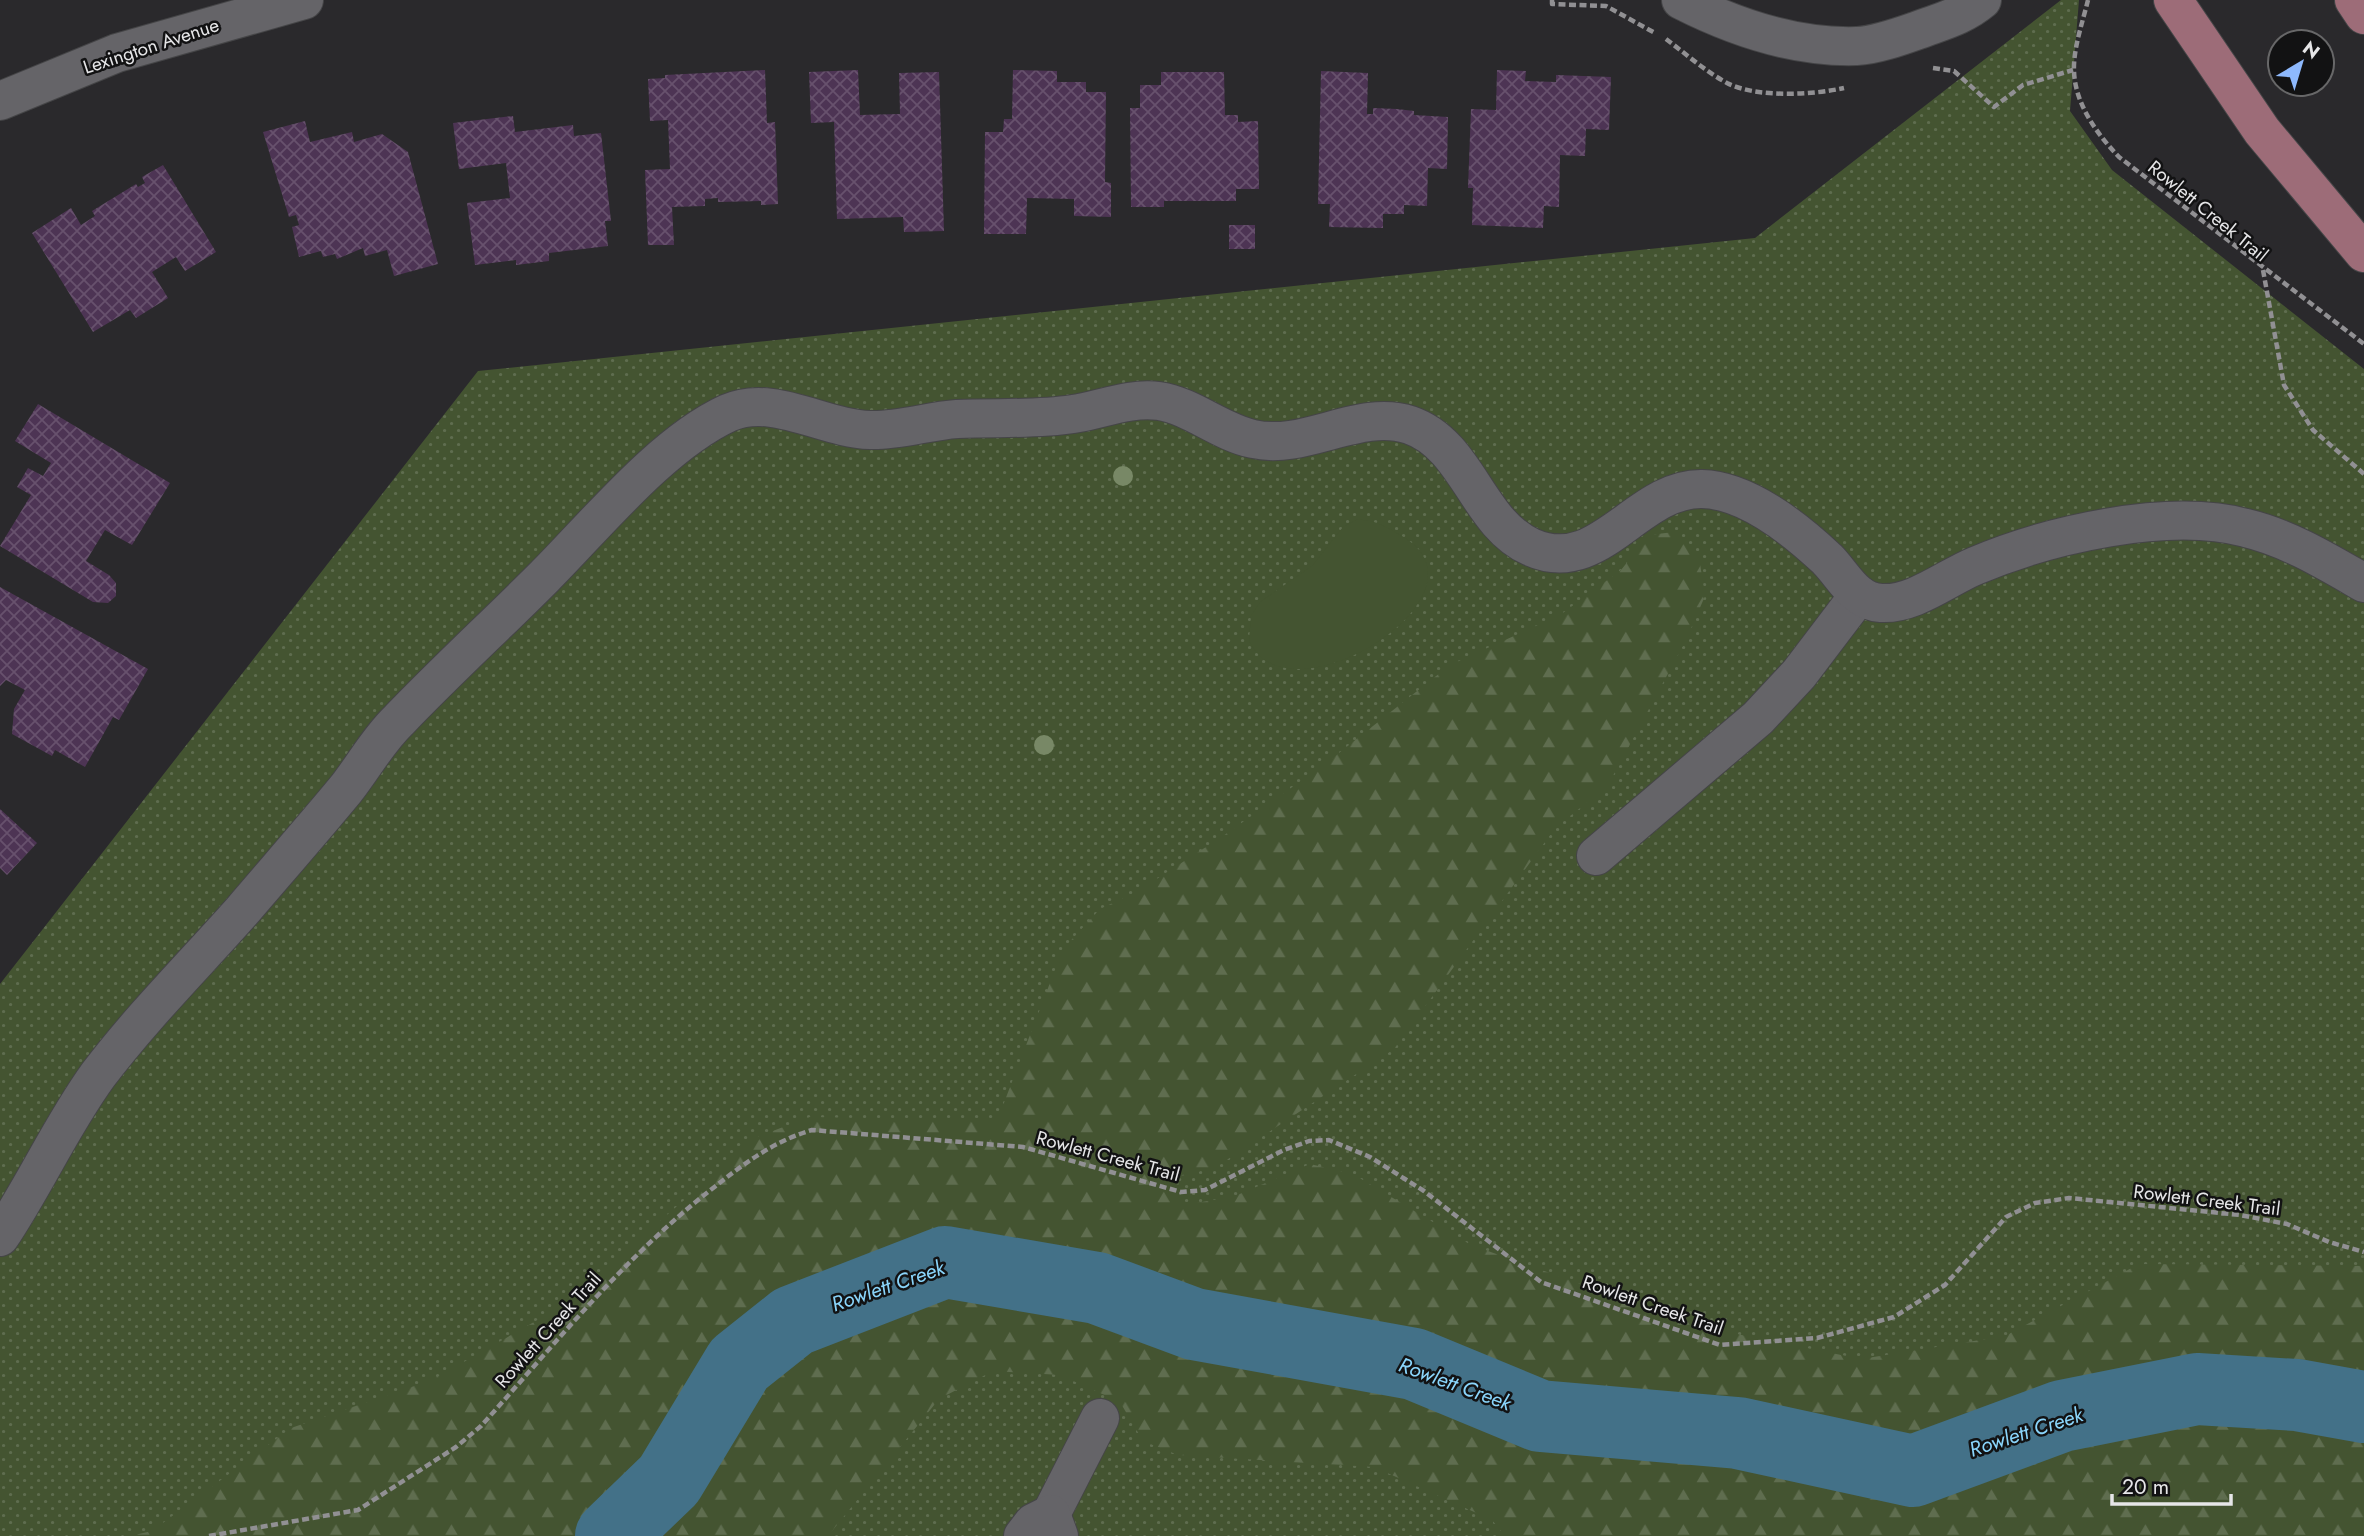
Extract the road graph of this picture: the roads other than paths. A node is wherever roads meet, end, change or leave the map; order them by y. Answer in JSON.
{"nodes":[{"id":1,"x":304,"y":0,"type":"edge"},
{"id":2,"x":1681,"y":0,"type":"edge"},
{"id":3,"x":1982,"y":0,"type":"edge"},
{"id":4,"x":2173,"y":0,"type":"edge"},
{"id":5,"x":2354,"y":0,"type":"edge"},
{"id":6,"x":2364,"y":15,"type":"edge"},
{"id":7,"x":0,"y":101,"type":"edge"},
{"id":8,"x":2364,"y":253,"type":"edge"},
{"id":9,"x":2364,"y":583,"type":"edge"},
{"id":10,"x":1859,"y":595,"type":"junction"},
{"id":11,"x":1596,"y":856,"type":"dead end"},
{"id":12,"x":0,"y":1237,"type":"edge"},
{"id":13,"x":1100,"y":1418,"type":"dead end"},
{"id":14,"x":1044,"y":1529,"type":"edge"}],
"edges":[{"from":1,"to":7,"type":"street","name":"Lexington Avenue"},
{"from":2,"to":3,"type":"street"},
{"from":4,"to":8,"type":"main road"},
{"from":5,"to":6,"type":"main road"},
{"from":9,"to":10,"type":"street"},
{"from":10,"to":11,"type":"street"},
{"from":10,"to":12,"type":"street"},
{"from":13,"to":14,"type":"street"}]}
